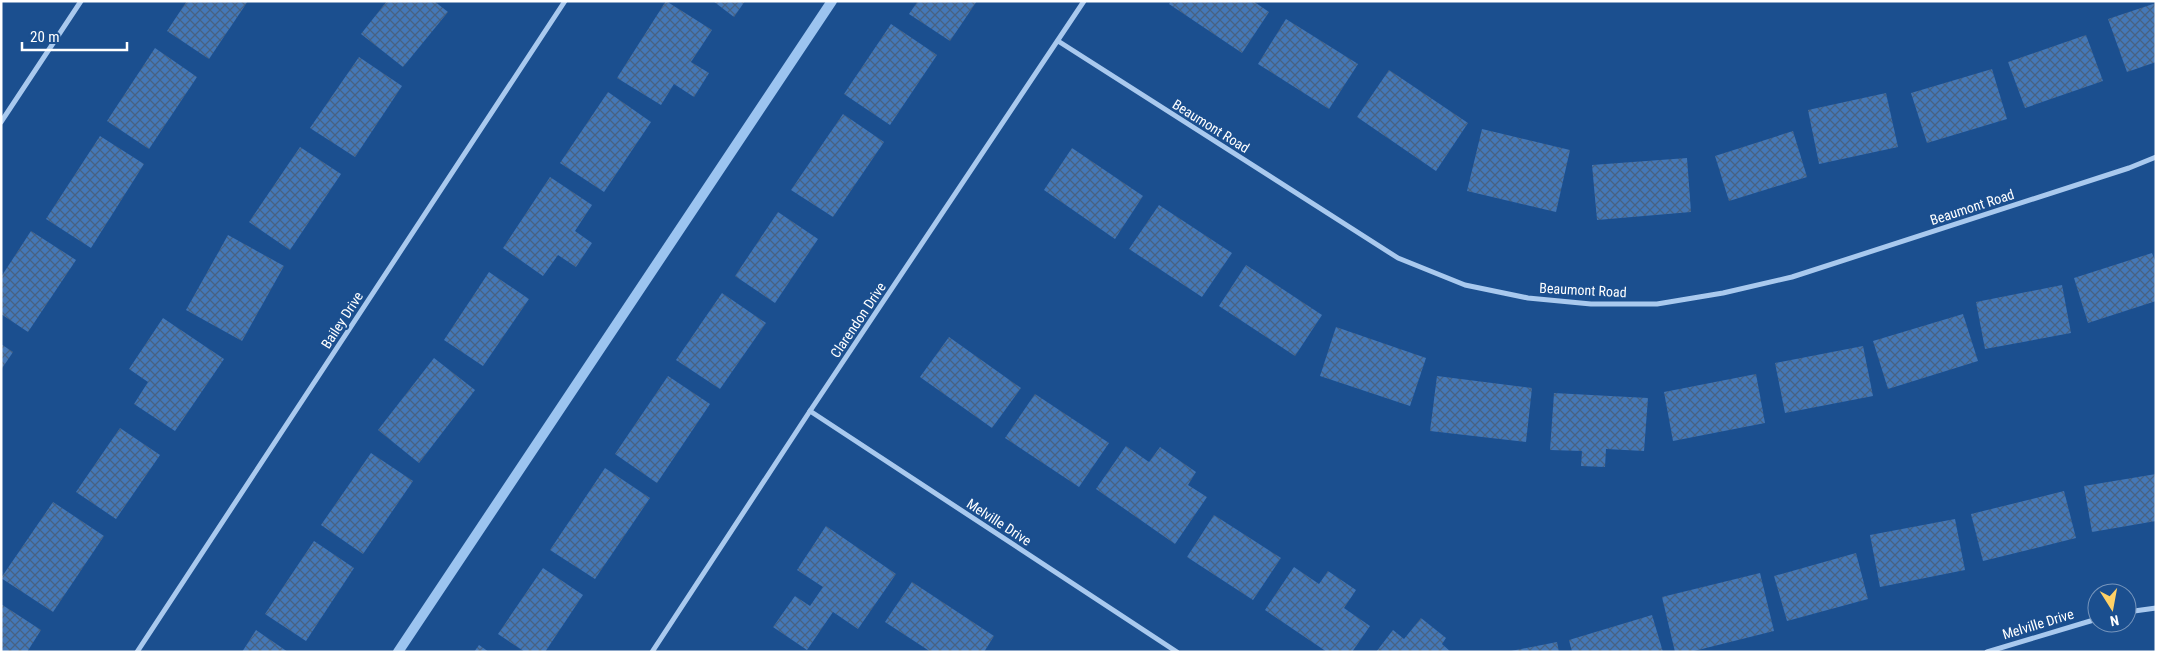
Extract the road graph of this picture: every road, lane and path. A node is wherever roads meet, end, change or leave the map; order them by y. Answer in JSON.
{"nodes":[{"id":1,"x":81,"y":1,"type":"edge"},
{"id":2,"x":565,"y":1,"type":"edge"},
{"id":3,"x":1084,"y":1,"type":"edge"},
{"id":4,"x":1058,"y":41,"type":"junction"},
{"id":5,"x":1,"y":122,"type":"edge"},
{"id":6,"x":2156,"y":157,"type":"edge"},
{"id":7,"x":810,"y":411,"type":"junction"},
{"id":8,"x":2156,"y":608,"type":"edge"},
{"id":9,"x":2137,"y":611,"type":"edge"},
{"id":10,"x":2087,"y":622,"type":"edge"},
{"id":11,"x":137,"y":652,"type":"edge"},
{"id":12,"x":652,"y":652,"type":"edge"},
{"id":13,"x":1177,"y":652,"type":"edge"},
{"id":14,"x":1987,"y":652,"type":"edge"}],
"edges":[{"from":1,"to":5,"type":"street"},
{"from":2,"to":11,"type":"street","name":"Bailey Drive"},
{"from":3,"to":4,"type":"street","name":"Clarendon Drive"},
{"from":4,"to":6,"type":"street","name":"Beaumont Road"},
{"from":4,"to":7,"type":"street","name":"Clarendon Drive"},
{"from":7,"to":12,"type":"street","name":"Clarendon Drive"},
{"from":7,"to":13,"type":"street","name":"Melville Drive"},
{"from":8,"to":9,"type":"street"},
{"from":10,"to":14,"type":"street","name":"Melville Drive"}]}
